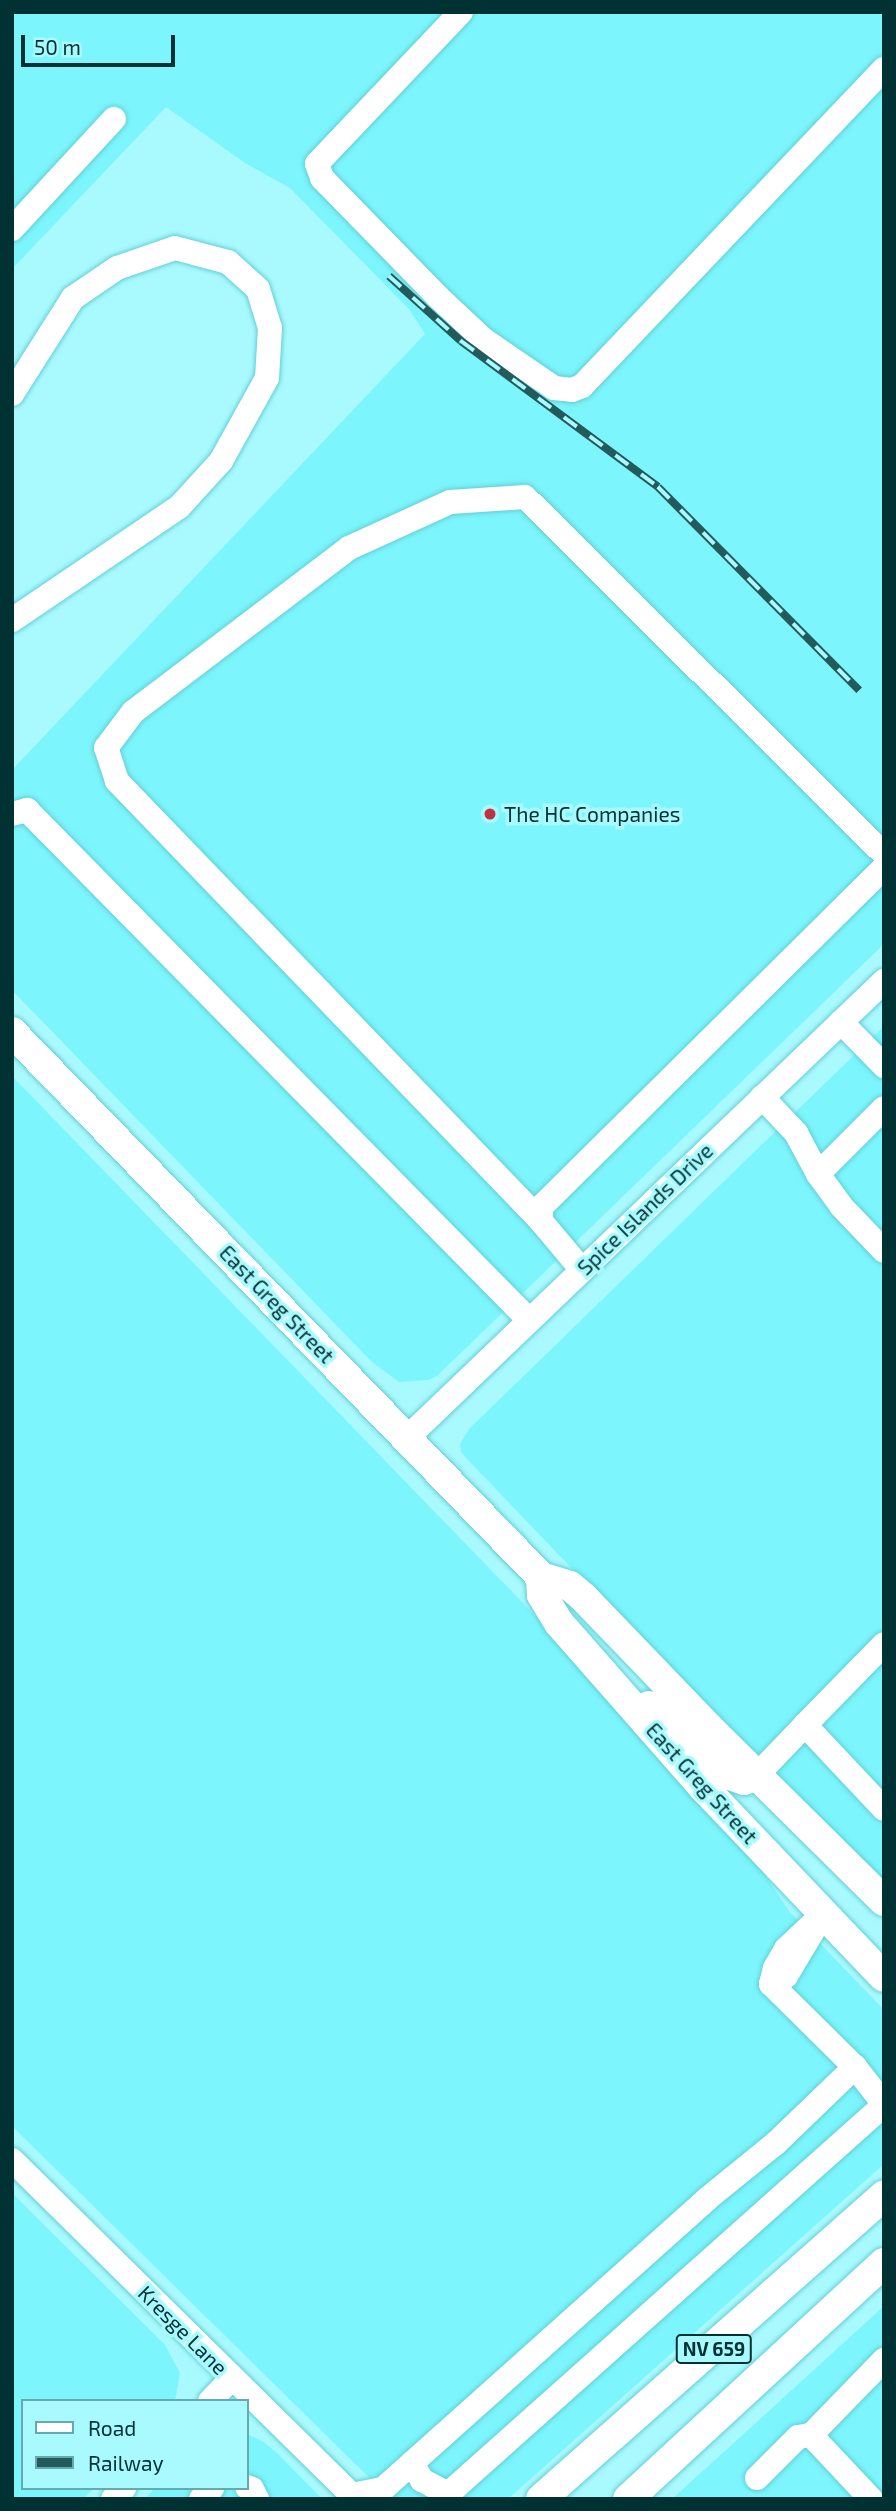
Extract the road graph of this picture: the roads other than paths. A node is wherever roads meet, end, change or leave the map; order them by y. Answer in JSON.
{"nodes":[{"id":1,"x":461,"y":12,"type":"edge"},
{"id":2,"x":884,"y":69,"type":"edge"},
{"id":3,"x":114,"y":119,"type":"dead end"},
{"id":4,"x":12,"y":229,"type":"edge"},
{"id":5,"x":12,"y":394,"type":"edge"},
{"id":6,"x":12,"y":620,"type":"edge"},
{"id":7,"x":12,"y":814,"type":"edge"},
{"id":8,"x":884,"y":855,"type":"edge"},
{"id":9,"x":884,"y":867,"type":"edge"},
{"id":10,"x":884,"y":981,"type":"edge"},
{"id":11,"x":841,"y":1022,"type":"junction"},
{"id":12,"x":12,"y":1032,"type":"edge"},
{"id":13,"x":884,"y":1066,"type":"edge"},
{"id":14,"x":762,"y":1097,"type":"junction"},
{"id":15,"x":884,"y":1108,"type":"edge"},
{"id":16,"x":818,"y":1174,"type":"junction"},
{"id":17,"x":540,"y":1220,"type":"junction"},
{"id":18,"x":884,"y":1251,"type":"edge"},
{"id":19,"x":582,"y":1270,"type":"junction"},
{"id":20,"x":529,"y":1320,"type":"junction"},
{"id":21,"x":407,"y":1438,"type":"junction"},
{"id":22,"x":541,"y":1577,"type":"junction"},
{"id":23,"x":884,"y":1644,"type":"edge"},
{"id":24,"x":611,"y":1682,"type":"junction"},
{"id":25,"x":806,"y":1725,"type":"junction"},
{"id":26,"x":757,"y":1775,"type":"junction"},
{"id":27,"x":884,"y":1809,"type":"edge"},
{"id":28,"x":884,"y":1901,"type":"edge"},
{"id":29,"x":823,"y":1914,"type":"junction"},
{"id":30,"x":884,"y":1977,"type":"edge"},
{"id":31,"x":855,"y":2067,"type":"junction"},
{"id":32,"x":884,"y":2104,"type":"edge"},
{"id":33,"x":12,"y":2160,"type":"edge"},
{"id":34,"x":884,"y":2196,"type":"edge"},
{"id":35,"x":881,"y":2266,"type":"edge"},
{"id":36,"x":884,"y":2360,"type":"edge"},
{"id":37,"x":232,"y":2378,"type":"junction"},
{"id":38,"x":212,"y":2399,"type":"edge"},
{"id":39,"x":811,"y":2435,"type":"junction"},
{"id":40,"x":412,"y":2463,"type":"junction"},
{"id":41,"x":757,"y":2478,"type":"dead end"},
{"id":42,"x":352,"y":2498,"type":"edge"},
{"id":43,"x":541,"y":2499,"type":"edge"},
{"id":44,"x":628,"y":2499,"type":"edge"},
{"id":45,"x":871,"y":2499,"type":"edge"}],
"edges":[{"from":1,"to":2,"type":"street"},
{"from":3,"to":4,"type":"street"},
{"from":5,"to":6,"type":"street"},
{"from":7,"to":20,"type":"street"},
{"from":8,"to":17,"type":"street"},
{"from":9,"to":17,"type":"street"},
{"from":10,"to":11,"type":"street","name":"Spice Islands Drive"},
{"from":11,"to":13,"type":"street"},
{"from":11,"to":14,"type":"street","name":"Spice Islands Drive"},
{"from":12,"to":21,"type":"main road","name":"East Greg Street"},
{"from":14,"to":16,"type":"street"},
{"from":14,"to":19,"type":"street","name":"Spice Islands Drive"},
{"from":15,"to":16,"type":"street"},
{"from":16,"to":18,"type":"street"},
{"from":17,"to":19,"type":"street"},
{"from":19,"to":20,"type":"street","name":"Spice Islands Drive"},
{"from":20,"to":21,"type":"street","name":"Spice Islands Drive"},
{"from":21,"to":22,"type":"main road","name":"East Greg Street"},
{"from":22,"to":24,"type":"main road","name":"East Greg Street"},
{"from":22,"to":26,"type":"main road","name":"East Greg Street"},
{"from":23,"to":25,"type":"street"},
{"from":24,"to":26,"type":"main road"},
{"from":24,"to":29,"type":"main road","name":"East Greg Street"},
{"from":25,"to":26,"type":"street"},
{"from":25,"to":27,"type":"street"},
{"from":26,"to":28,"type":"main road","name":"East Greg Street"},
{"from":29,"to":30,"type":"main road","name":"East Greg Street"},
{"from":29,"to":31,"type":"street"},
{"from":31,"to":32,"type":"street"},
{"from":31,"to":40,"type":"street"},
{"from":32,"to":40,"type":"street"},
{"from":33,"to":37,"type":"street","name":"Kresge Lane"},
{"from":34,"to":43,"type":"main road","number":"NV 659"},
{"from":35,"to":44,"type":"main road","number":"NV 659"},
{"from":36,"to":39,"type":"street"},
{"from":37,"to":38,"type":"street"},
{"from":37,"to":42,"type":"street","name":"Kresge Lane"},
{"from":39,"to":41,"type":"street"},
{"from":39,"to":45,"type":"street"},
{"from":40,"to":42,"type":"street"}]}
